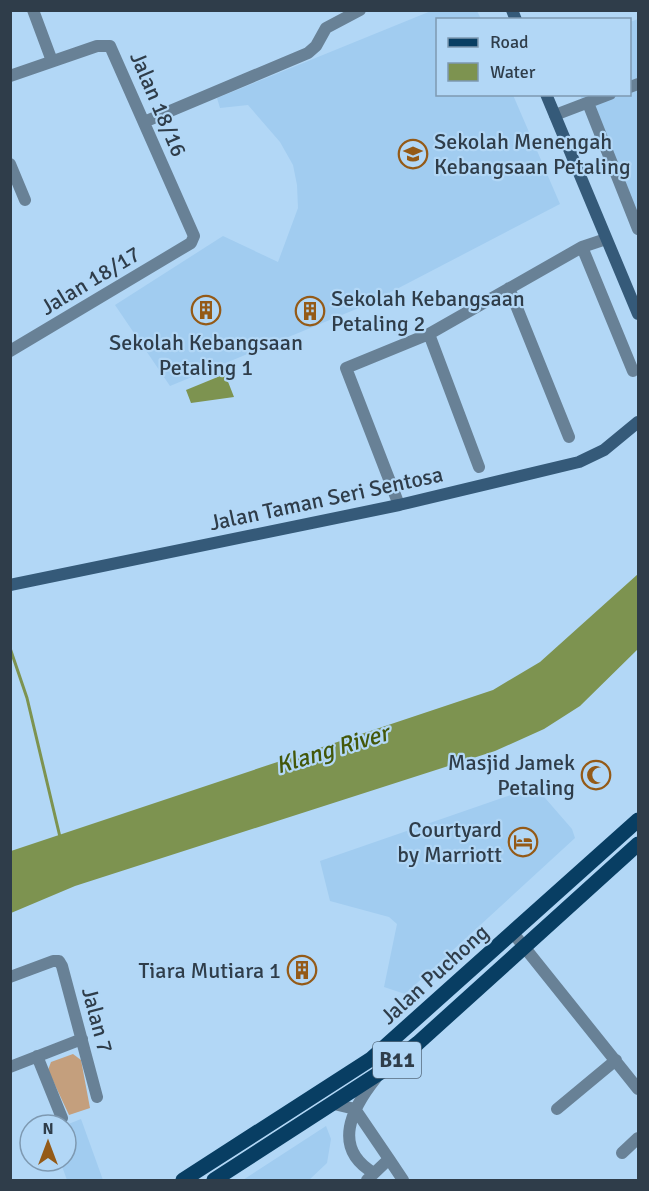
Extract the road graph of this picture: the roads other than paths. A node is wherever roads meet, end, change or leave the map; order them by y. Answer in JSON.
{"nodes":[{"id":1,"x":33,"y":10,"type":"edge"},
{"id":2,"x":360,"y":10,"type":"edge"},
{"id":3,"x":52,"y":62,"type":"junction"},
{"id":4,"x":10,"y":76,"type":"edge"},
{"id":5,"x":547,"y":96,"type":"edge"},
{"id":6,"x":605,"y":96,"type":"edge"},
{"id":7,"x":588,"y":103,"type":"junction"},
{"id":8,"x":555,"y":115,"type":"junction"},
{"id":9,"x":144,"y":122,"type":"junction"},
{"id":10,"x":10,"y":164,"type":"edge"},
{"id":11,"x":25,"y":200,"type":"dead end"},
{"id":12,"x":639,"y":229,"type":"edge"},
{"id":13,"x":606,"y":239,"type":"junction"},
{"id":14,"x":191,"y":243,"type":"joint"},
{"id":15,"x":582,"y":247,"type":"junction"},
{"id":16,"x":509,"y":288,"type":"junction"},
{"id":17,"x":639,"y":314,"type":"edge"},
{"id":18,"x":429,"y":334,"type":"junction"},
{"id":19,"x":10,"y":351,"type":"edge"},
{"id":20,"x":633,"y":371,"type":"dead end"},
{"id":21,"x":639,"y":422,"type":"edge"},
{"id":22,"x":569,"y":437,"type":"dead end"},
{"id":23,"x":479,"y":467,"type":"dead end"},
{"id":24,"x":399,"y":505,"type":"junction"},
{"id":25,"x":10,"y":585,"type":"edge"},
{"id":26,"x":639,"y":820,"type":"edge"},
{"id":27,"x":639,"y":843,"type":"edge"},
{"id":28,"x":513,"y":933,"type":"junction"},
{"id":29,"x":524,"y":946,"type":"junction"},
{"id":30,"x":10,"y":977,"type":"edge"},
{"id":31,"x":82,"y":1039,"type":"junction"},
{"id":32,"x":37,"y":1056,"type":"junction"},
{"id":33,"x":615,"y":1060,"type":"junction"},
{"id":34,"x":10,"y":1067,"type":"edge"},
{"id":35,"x":381,"y":1072,"type":"junction"},
{"id":36,"x":639,"y":1089,"type":"edge"},
{"id":37,"x":97,"y":1097,"type":"dead end"},
{"id":38,"x":334,"y":1104,"type":"junction"},
{"id":39,"x":355,"y":1109,"type":"junction"},
{"id":40,"x":557,"y":1109,"type":"dead end"},
{"id":41,"x":60,"y":1113,"type":"edge"},
{"id":42,"x":639,"y":1138,"type":"edge"},
{"id":43,"x":622,"y":1153,"type":"dead end"},
{"id":44,"x":389,"y":1159,"type":"junction"},
{"id":45,"x":370,"y":1177,"type":"edge"},
{"id":46,"x":183,"y":1180,"type":"edge"},
{"id":47,"x":214,"y":1180,"type":"edge"},
{"id":48,"x":403,"y":1180,"type":"edge"}],
"edges":[{"from":1,"to":3,"type":"street"},
{"from":2,"to":9,"type":"street"},
{"from":3,"to":4,"type":"street","name":"Jalan 18/16"},
{"from":3,"to":9,"type":"street","name":"Jalan 18/16"},
{"from":5,"to":8,"type":"main road"},
{"from":6,"to":7,"type":"street"},
{"from":7,"to":8,"type":"street"},
{"from":7,"to":12,"type":"street"},
{"from":8,"to":13,"type":"main road"},
{"from":9,"to":14,"type":"street","name":"Jalan 18/16"},
{"from":10,"to":11,"type":"street"},
{"from":13,"to":15,"type":"street"},
{"from":13,"to":17,"type":"main road"},
{"from":14,"to":19,"type":"street","name":"Jalan 18/17"},
{"from":15,"to":16,"type":"street"},
{"from":15,"to":20,"type":"street"},
{"from":16,"to":18,"type":"street"},
{"from":16,"to":22,"type":"street"},
{"from":18,"to":23,"type":"street"},
{"from":18,"to":24,"type":"street"},
{"from":21,"to":24,"type":"main road","name":"Jalan Taman Seri Sentosa"},
{"from":24,"to":25,"type":"main road","name":"Jalan Taman Seri Sentosa"},
{"from":26,"to":28,"type":"main road","name":"Jalan Puchong","number":"B11"},
{"from":27,"to":29,"type":"main road","name":"Jalan Puchong","number":"B11"},
{"from":28,"to":29,"type":"street"},
{"from":28,"to":46,"type":"main road","name":"Jalan Puchong","number":"B11"},
{"from":29,"to":33,"type":"street"},
{"from":29,"to":35,"type":"main road","name":"Jalan Puchong","number":"B11"},
{"from":30,"to":31,"type":"street","name":"Jalan 7"},
{"from":31,"to":32,"type":"street"},
{"from":31,"to":37,"type":"street","name":"Jalan 7"},
{"from":32,"to":34,"type":"street"},
{"from":32,"to":41,"type":"street"},
{"from":33,"to":36,"type":"street"},
{"from":33,"to":40,"type":"street"},
{"from":35,"to":38,"type":"main road","name":"Jalan Puchong","number":"B11"},
{"from":35,"to":39,"type":"street"},
{"from":38,"to":39,"type":"street"},
{"from":38,"to":47,"type":"main road","name":"Jalan Puchong","number":"B11"},
{"from":39,"to":44,"type":"street"},
{"from":39,"to":45,"type":"street"},
{"from":42,"to":43,"type":"street"},
{"from":44,"to":45,"type":"street"},
{"from":44,"to":48,"type":"street"}]}
